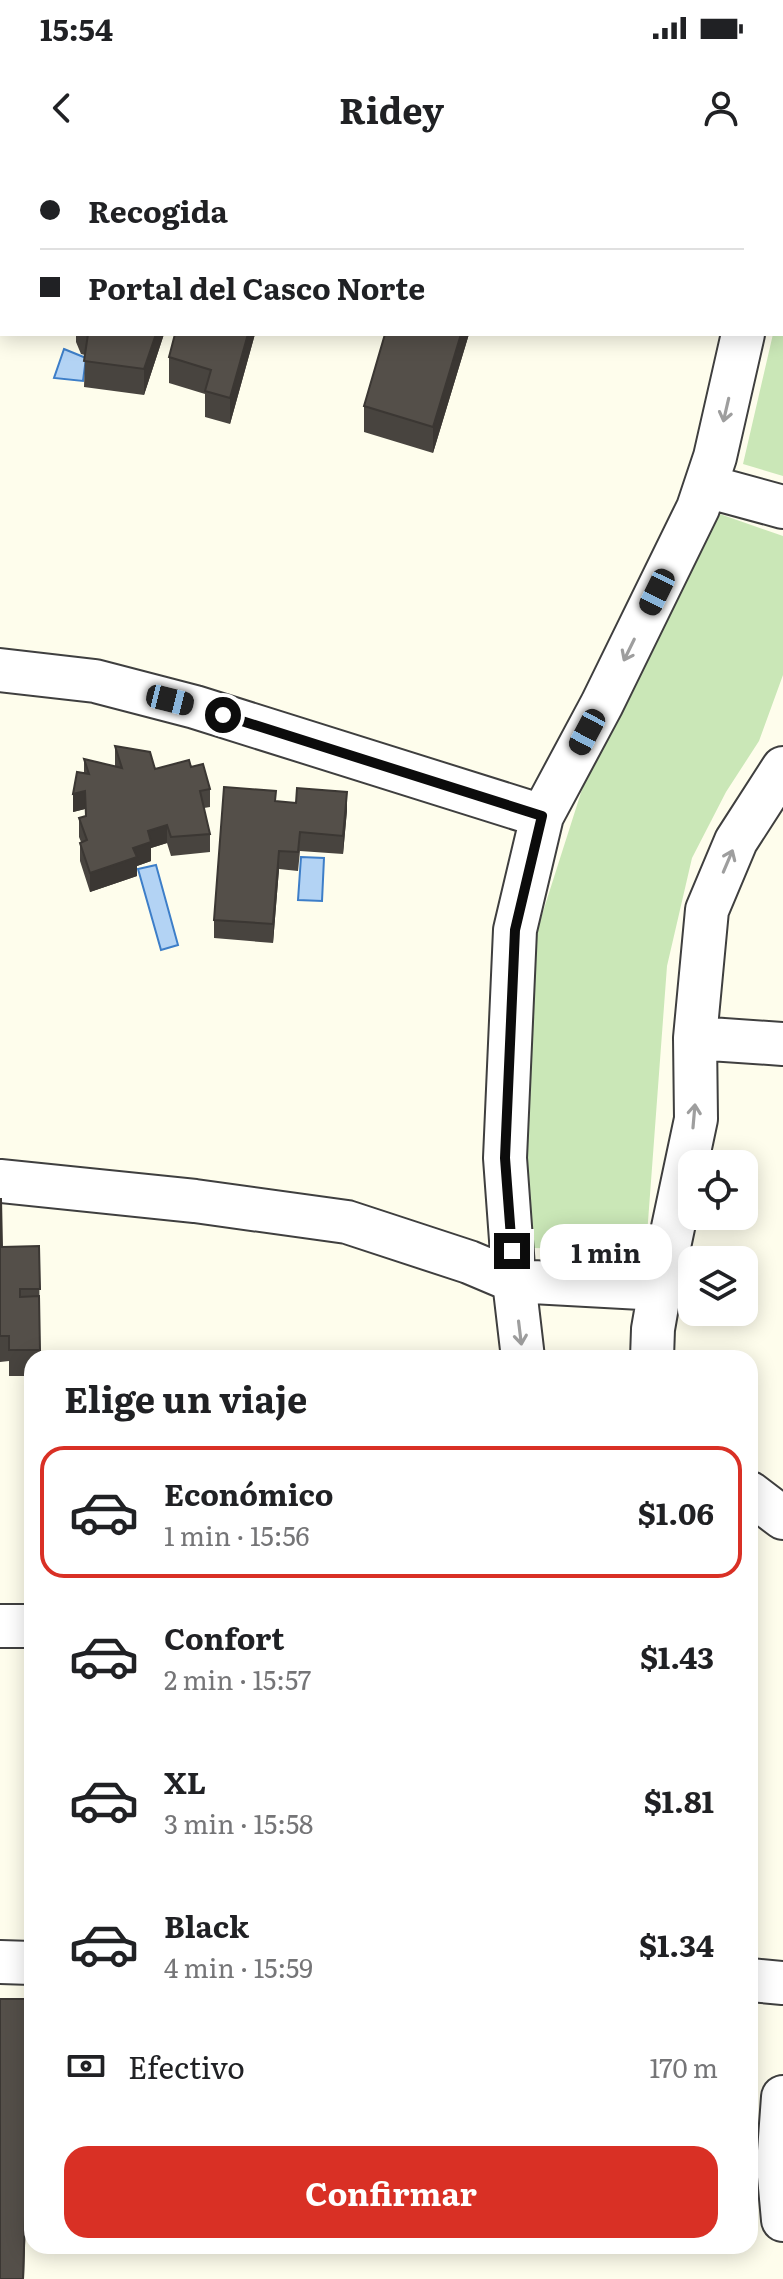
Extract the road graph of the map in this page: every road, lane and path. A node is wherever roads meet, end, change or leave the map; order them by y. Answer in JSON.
{"nodes":[{"id":1,"x":730,"y":336,"type":"edge"},
{"id":2,"x":706,"y":486,"type":"junction"},
{"id":3,"x":783,"y":507,"type":"edge"},
{"id":4,"x":0,"y":670,"type":"edge"},
{"id":5,"x":783,"y":768,"type":"edge"},
{"id":6,"x":542,"y":816,"type":"junction"},
{"id":7,"x":695,"y":1038,"type":"junction"},
{"id":8,"x":783,"y":1044,"type":"edge"},
{"id":9,"x":0,"y":1181,"type":"edge"},
{"id":10,"x":514,"y":1281,"type":"junction"},
{"id":11,"x":660,"y":1289,"type":"junction"},
{"id":12,"x":522,"y":1350,"type":"edge"},
{"id":13,"x":652,"y":1350,"type":"edge"},
{"id":14,"x":0,"y":1626,"type":"edge"},
{"id":15,"x":24,"y":1626,"type":"edge"},
{"id":16,"x":0,"y":1962,"type":"edge"},
{"id":17,"x":24,"y":1963,"type":"edge"},
{"id":18,"x":758,"y":1981,"type":"edge"},
{"id":19,"x":783,"y":1983,"type":"edge"},
{"id":20,"x":783,"y":2097,"type":"edge"},
{"id":21,"x":783,"y":2220,"type":"edge"}],
"edges":[{"from":1,"to":2,"type":"street","one_way":true},
{"from":2,"to":3,"type":"street"},
{"from":2,"to":6,"type":"street","one_way":true},
{"from":4,"to":6,"type":"street"},
{"from":7,"to":5,"type":"street","one_way":true},
{"from":6,"to":10,"type":"street"},
{"from":7,"to":8,"type":"street"},
{"from":11,"to":7,"type":"street","one_way":true},
{"from":9,"to":10,"type":"street"},
{"from":10,"to":11,"type":"street"},
{"from":10,"to":12,"type":"street","one_way":true},
{"from":11,"to":13,"type":"street"},
{"from":14,"to":15,"type":"street"},
{"from":16,"to":17,"type":"street"},
{"from":18,"to":19,"type":"street"},
{"from":20,"to":21,"type":"street"}]}
